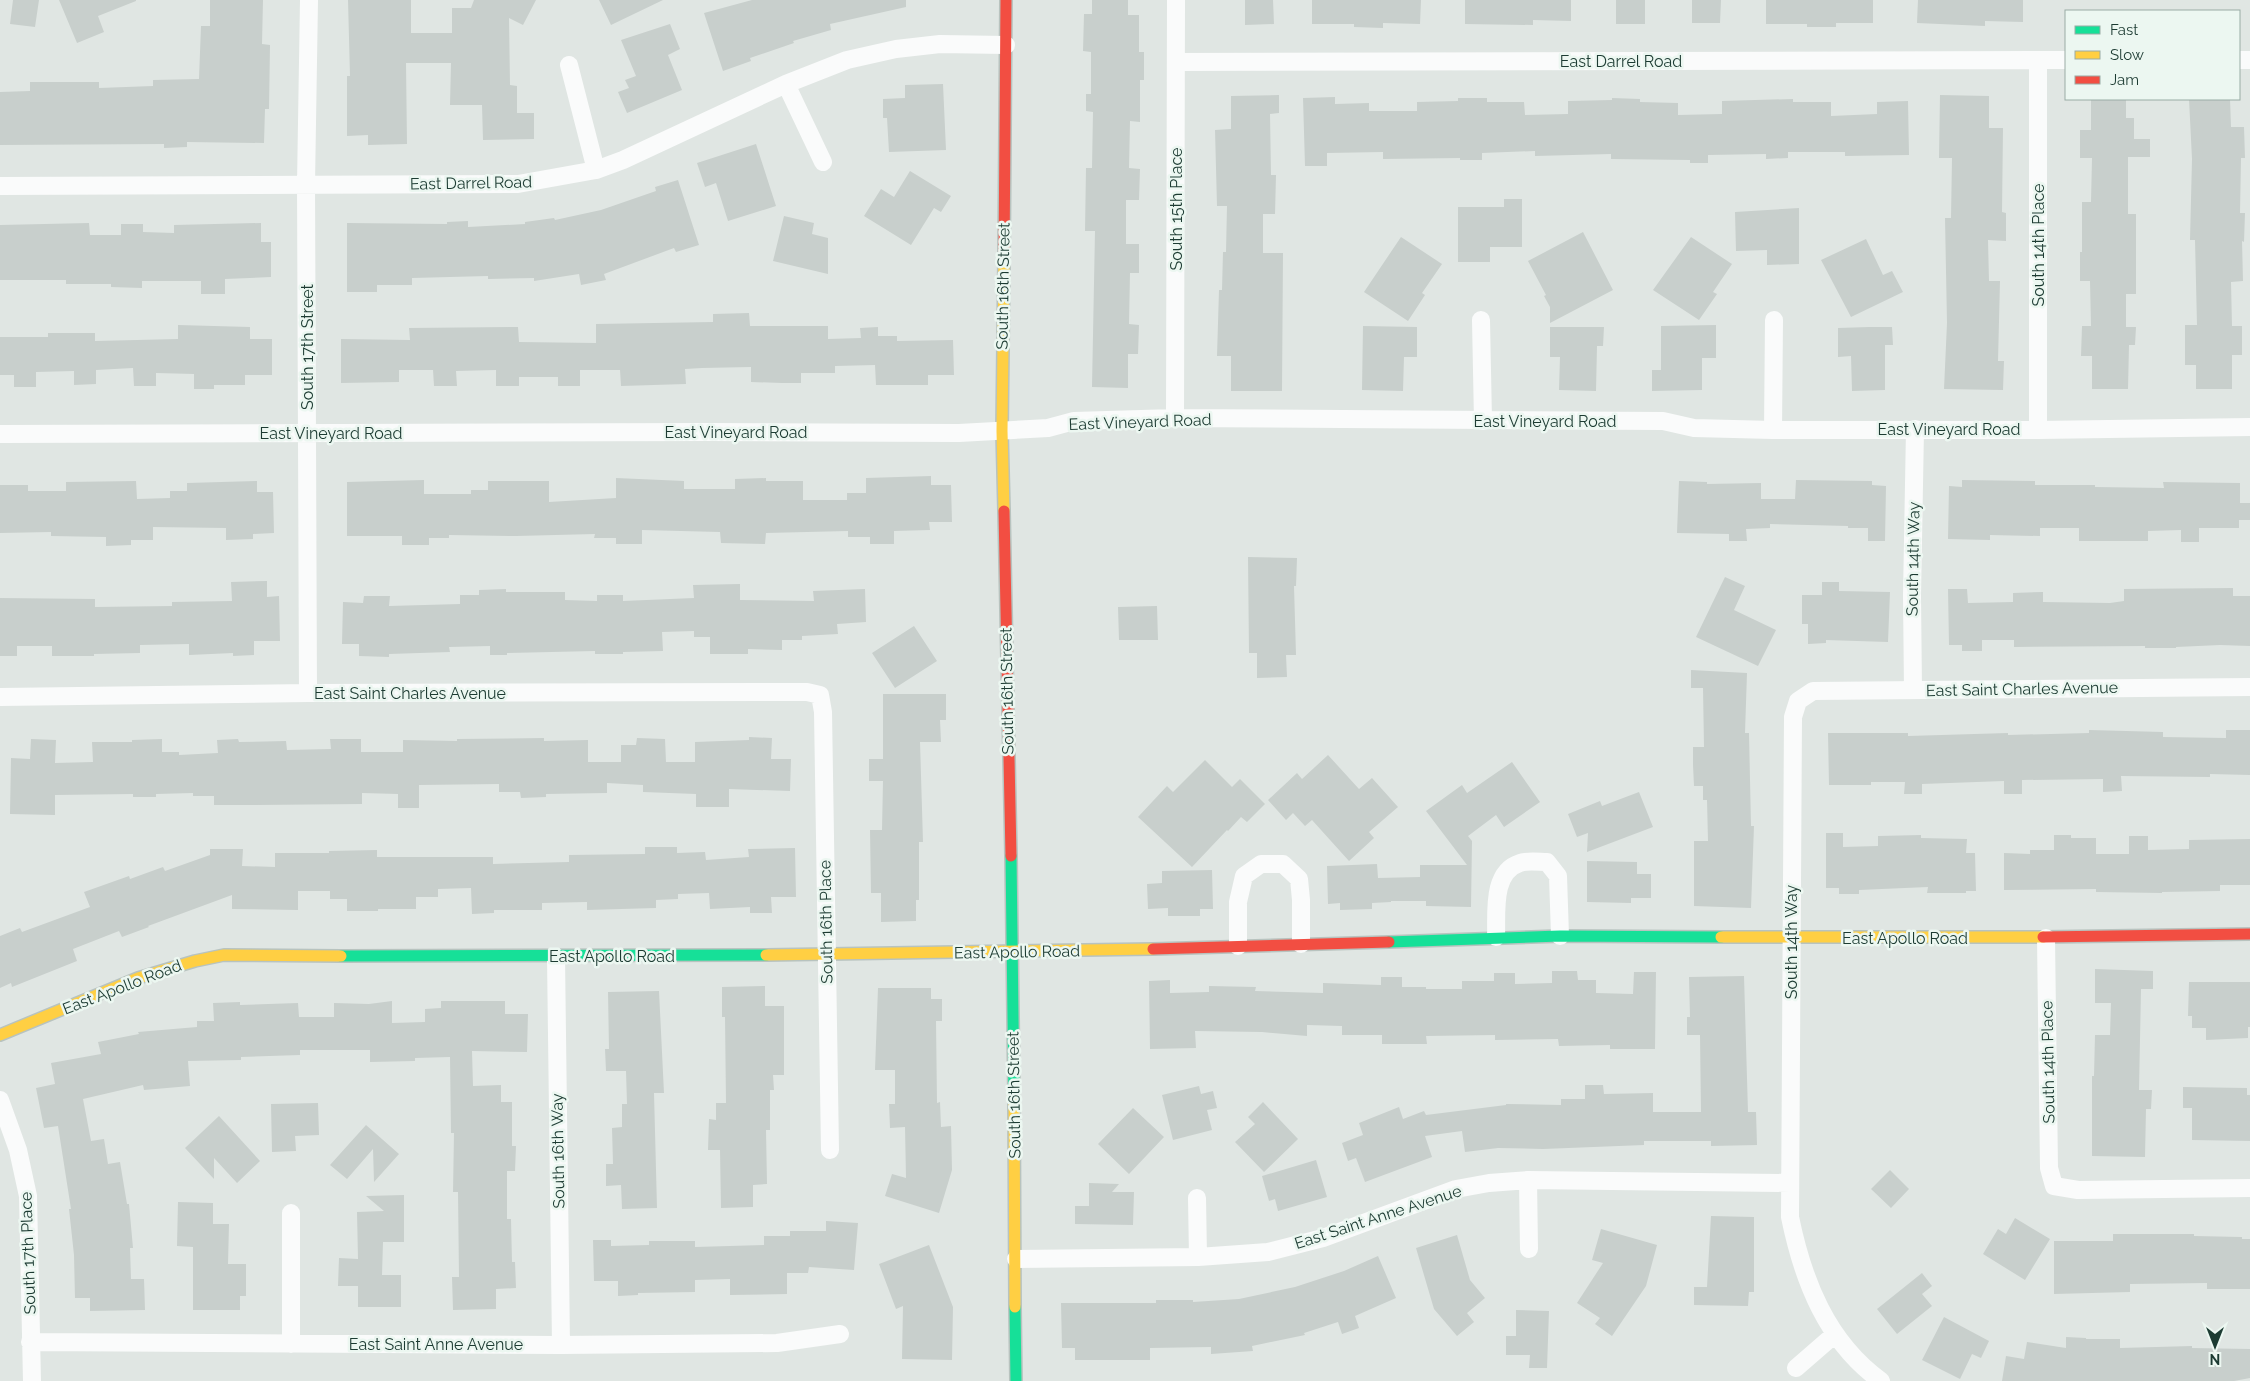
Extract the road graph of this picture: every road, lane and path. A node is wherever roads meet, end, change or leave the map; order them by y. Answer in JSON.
{"nodes":[{"id":1,"x":309,"y":0,"type":"edge"},
{"id":2,"x":1006,"y":0,"type":"edge"},
{"id":3,"x":1176,"y":0,"type":"edge"},
{"id":4,"x":1006,"y":45,"type":"junction"},
{"id":5,"x":2038,"y":60,"type":"junction"},
{"id":6,"x":2065,"y":60,"type":"edge"},
{"id":7,"x":1176,"y":62,"type":"junction"},
{"id":8,"x":569,"y":65,"type":"dead end"},
{"id":9,"x":786,"y":84,"type":"junction"},
{"id":10,"x":823,"y":162,"type":"dead end"},
{"id":11,"x":596,"y":170,"type":"junction"},
{"id":12,"x":306,"y":184,"type":"junction"},
{"id":13,"x":0,"y":186,"type":"edge"},
{"id":14,"x":1481,"y":320,"type":"dead end"},
{"id":15,"x":1774,"y":320,"type":"dead end"},
{"id":16,"x":1175,"y":418,"type":"junction"},
{"id":17,"x":1483,"y":421,"type":"junction"},
{"id":18,"x":2250,"y":427,"type":"edge"},
{"id":19,"x":1915,"y":429,"type":"junction"},
{"id":20,"x":1773,"y":430,"type":"junction"},
{"id":21,"x":2038,"y":430,"type":"junction"},
{"id":22,"x":1002,"y":431,"type":"junction"},
{"id":23,"x":0,"y":434,"type":"edge"},
{"id":24,"x":307,"y":434,"type":"junction"},
{"id":25,"x":2250,"y":687,"type":"edge"},
{"id":26,"x":1913,"y":690,"type":"junction"},
{"id":27,"x":308,"y":694,"type":"junction"},
{"id":28,"x":820,"y":695,"type":"joint"},
{"id":29,"x":0,"y":697,"type":"edge"},
{"id":30,"x":1798,"y":701,"type":"joint"},
{"id":31,"x":2250,"y":934,"type":"edge"},
{"id":32,"x":1560,"y":936,"type":"junction"},
{"id":33,"x":1496,"y":937,"type":"junction"},
{"id":34,"x":1791,"y":938,"type":"junction"},
{"id":35,"x":2046,"y":938,"type":"junction"},
{"id":36,"x":1301,"y":944,"type":"junction"},
{"id":37,"x":1238,"y":946,"type":"junction"},
{"id":38,"x":1012,"y":952,"type":"junction"},
{"id":39,"x":827,"y":954,"type":"junction"},
{"id":40,"x":556,"y":957,"type":"junction"},
{"id":41,"x":0,"y":1035,"type":"edge"},
{"id":42,"x":0,"y":1100,"type":"edge"},
{"id":43,"x":830,"y":1150,"type":"dead end"},
{"id":44,"x":1528,"y":1180,"type":"junction"},
{"id":45,"x":1790,"y":1183,"type":"junction"},
{"id":46,"x":2250,"y":1188,"type":"edge"},
{"id":47,"x":1197,"y":1198,"type":"dead end"},
{"id":48,"x":291,"y":1213,"type":"dead end"},
{"id":49,"x":1529,"y":1249,"type":"dead end"},
{"id":50,"x":1198,"y":1257,"type":"junction"},
{"id":51,"x":1016,"y":1259,"type":"junction"},
{"id":52,"x":840,"y":1334,"type":"dead end"},
{"id":53,"x":1834,"y":1335,"type":"junction"},
{"id":54,"x":30,"y":1342,"type":"junction"},
{"id":55,"x":291,"y":1344,"type":"junction"},
{"id":56,"x":560,"y":1345,"type":"junction"},
{"id":57,"x":1796,"y":1368,"type":"dead end"},
{"id":58,"x":32,"y":1381,"type":"edge"},
{"id":59,"x":1016,"y":1381,"type":"edge"},
{"id":60,"x":1881,"y":1381,"type":"edge"}],
"edges":[{"from":1,"to":12,"type":"street","name":"South 17th Street"},
{"from":2,"to":4,"type":"street","name":"South 16th Street"},
{"from":3,"to":7,"type":"street","name":"South 15th Place"},
{"from":4,"to":9,"type":"street","name":"East Darrel Road"},
{"from":4,"to":22,"type":"street","name":"South 16th Street"},
{"from":5,"to":6,"type":"street","name":"East Darrel Road"},
{"from":5,"to":7,"type":"street","name":"East Darrel Road"},
{"from":5,"to":21,"type":"street","name":"South 14th Place"},
{"from":7,"to":16,"type":"street","name":"South 15th Place"},
{"from":8,"to":11,"type":"street"},
{"from":9,"to":10,"type":"street"},
{"from":9,"to":11,"type":"street","name":"East Darrel Road"},
{"from":11,"to":12,"type":"street","name":"East Darrel Road"},
{"from":12,"to":13,"type":"street","name":"East Darrel Road"},
{"from":12,"to":24,"type":"street","name":"South 17th Street"},
{"from":14,"to":17,"type":"street"},
{"from":15,"to":20,"type":"street"},
{"from":16,"to":17,"type":"street","name":"East Vineyard Road"},
{"from":16,"to":22,"type":"street","name":"East Vineyard Road"},
{"from":17,"to":20,"type":"street","name":"East Vineyard Road"},
{"from":18,"to":21,"type":"street","name":"East Vineyard Road"},
{"from":19,"to":20,"type":"street","name":"East Vineyard Road"},
{"from":19,"to":21,"type":"street","name":"East Vineyard Road"},
{"from":19,"to":26,"type":"street","name":"South 14th Way"},
{"from":22,"to":24,"type":"street","name":"East Vineyard Road"},
{"from":22,"to":38,"type":"street","name":"South 16th Street"},
{"from":23,"to":24,"type":"street","name":"East Vineyard Road"},
{"from":24,"to":27,"type":"street","name":"South 17th Street"},
{"from":25,"to":26,"type":"street","name":"East Saint Charles Avenue"},
{"from":26,"to":30,"type":"street","name":"East Saint Charles Avenue"},
{"from":27,"to":28,"type":"street","name":"East Saint Charles Avenue"},
{"from":27,"to":29,"type":"street","name":"East Saint Charles Avenue"},
{"from":28,"to":39,"type":"street","name":"South 16th Place"},
{"from":30,"to":34,"type":"street","name":"South 14th Way"},
{"from":31,"to":35,"type":"street","name":"East Apollo Road"},
{"from":32,"to":33,"type":"street","name":"East Apollo Road"},
{"from":32,"to":33,"type":"street"},
{"from":32,"to":34,"type":"street","name":"East Apollo Road"},
{"from":33,"to":36,"type":"street","name":"East Apollo Road"},
{"from":34,"to":35,"type":"street","name":"East Apollo Road"},
{"from":34,"to":45,"type":"street","name":"South 14th Way"},
{"from":35,"to":46,"type":"street","name":"South 14th Place"},
{"from":36,"to":37,"type":"street","name":"East Apollo Road"},
{"from":36,"to":37,"type":"street"},
{"from":37,"to":38,"type":"street","name":"East Apollo Road"},
{"from":38,"to":39,"type":"street","name":"East Apollo Road"},
{"from":38,"to":51,"type":"street","name":"South 16th Street"},
{"from":39,"to":40,"type":"street","name":"East Apollo Road"},
{"from":39,"to":43,"type":"street","name":"South 16th Place"},
{"from":40,"to":41,"type":"street","name":"East Apollo Road"},
{"from":40,"to":56,"type":"street","name":"South 16th Way"},
{"from":42,"to":54,"type":"street","name":"South 17th Place"},
{"from":44,"to":45,"type":"street","name":"East Saint Anne Avenue"},
{"from":44,"to":49,"type":"street"},
{"from":44,"to":50,"type":"street","name":"East Saint Anne Avenue"},
{"from":45,"to":53,"type":"street","name":"South 14th Way"},
{"from":47,"to":50,"type":"street"},
{"from":48,"to":55,"type":"street"},
{"from":50,"to":51,"type":"street","name":"East Saint Anne Avenue"},
{"from":51,"to":59,"type":"street","name":"South 16th Street"},
{"from":52,"to":56,"type":"street","name":"East Saint Anne Avenue"},
{"from":53,"to":57,"type":"street"},
{"from":53,"to":60,"type":"street","name":"South 14th Way"},
{"from":54,"to":55,"type":"street","name":"East Saint Anne Avenue"},
{"from":54,"to":58,"type":"street","name":"South 17th Place"},
{"from":55,"to":56,"type":"street","name":"East Saint Anne Avenue"}]}
